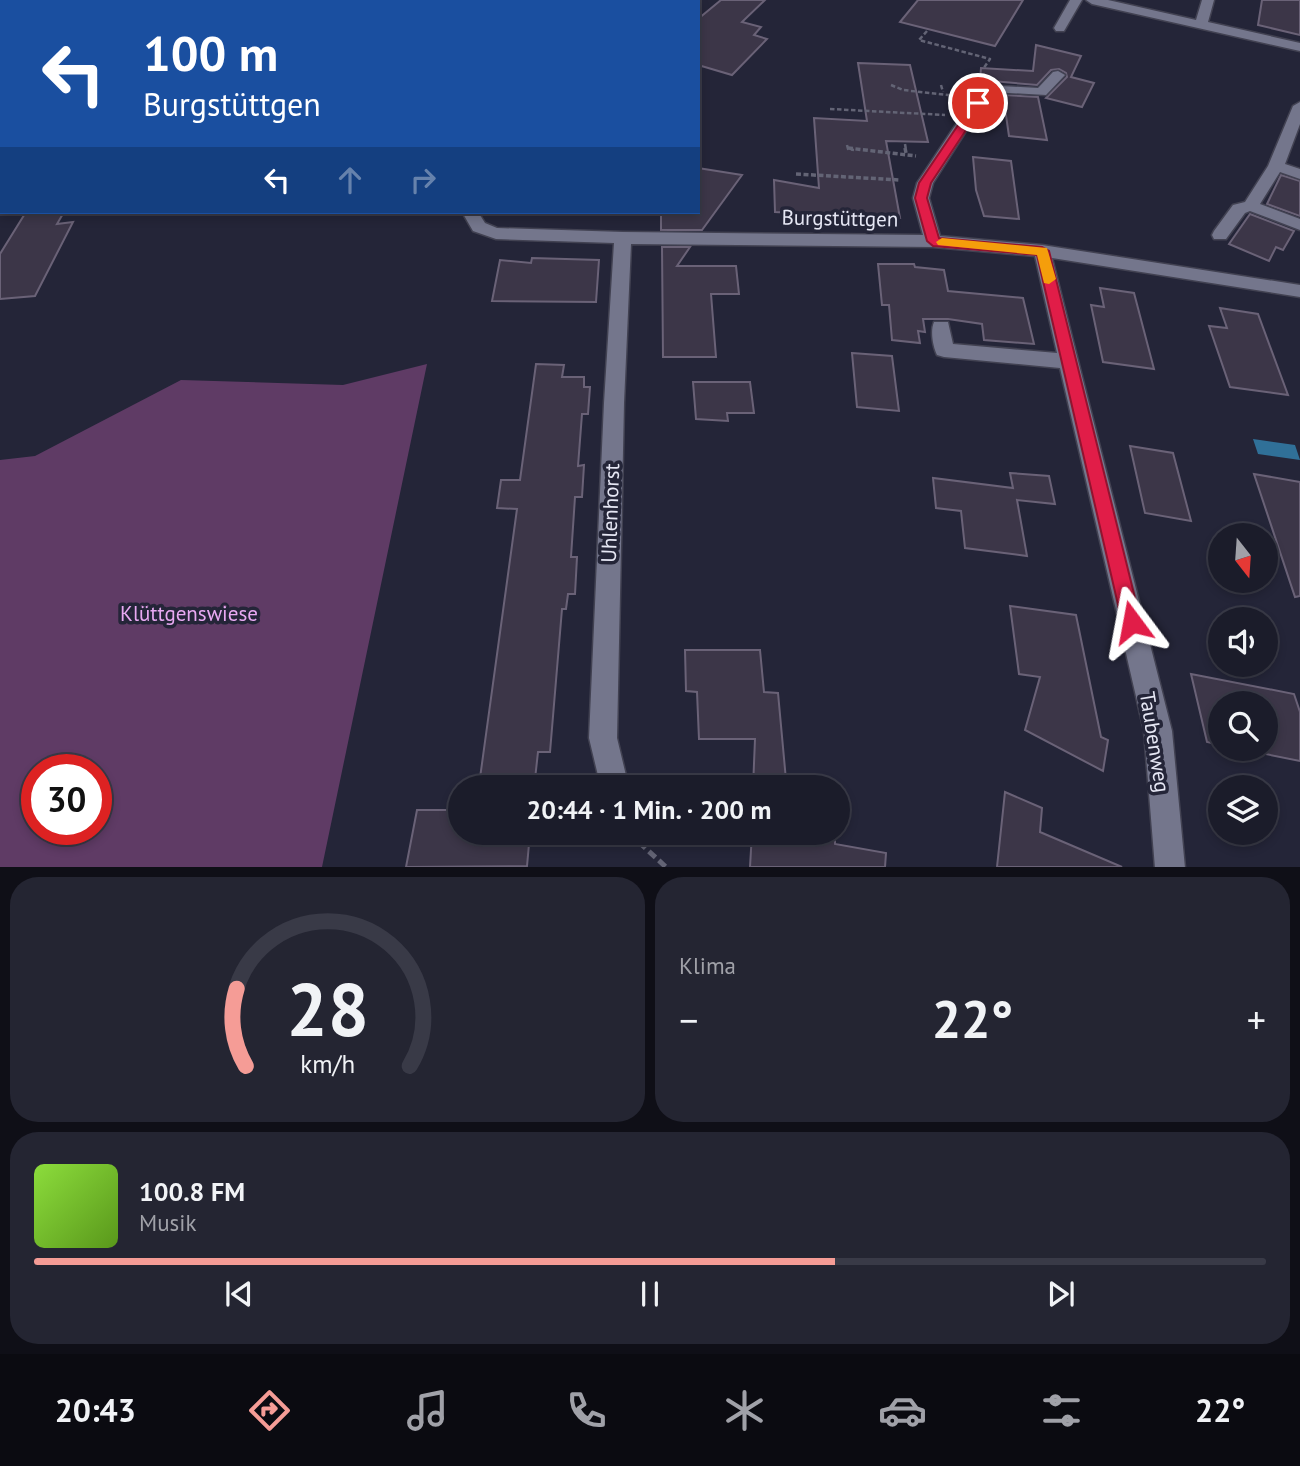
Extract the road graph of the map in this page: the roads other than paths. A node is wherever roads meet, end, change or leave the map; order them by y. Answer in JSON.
{"nodes":[{"id":1,"x":1076,"y":0,"type":"edge"},
{"id":2,"x":1092,"y":0,"type":"edge"},
{"id":3,"x":1208,"y":0,"type":"edge"},
{"id":4,"x":1201,"y":25,"type":"junction"},
{"id":5,"x":1060,"y":28,"type":"dead end"},
{"id":6,"x":1300,"y":47,"type":"edge"},
{"id":7,"x":1058,"y":75,"type":"dead end"},
{"id":8,"x":1300,"y":106,"type":"edge"},
{"id":9,"x":1296,"y":131,"type":"edge"},
{"id":10,"x":1276,"y":166,"type":"junction"},
{"id":11,"x":1300,"y":174,"type":"edge"},
{"id":12,"x":1251,"y":206,"type":"junction"},
{"id":13,"x":471,"y":214,"type":"edge"},
{"id":14,"x":1300,"y":225,"type":"edge"},
{"id":15,"x":1220,"y":235,"type":"dead end"},
{"id":16,"x":623,"y":238,"type":"junction"},
{"id":17,"x":933,"y":241,"type":"junction"},
{"id":18,"x":1042,"y":251,"type":"junction"},
{"id":19,"x":1300,"y":291,"type":"edge"},
{"id":20,"x":941,"y":327,"type":"dead end"},
{"id":21,"x":1069,"y":361,"type":"junction"},
{"id":22,"x":612,"y":775,"type":"edge"},
{"id":23,"x":1170,"y":867,"type":"edge"}],
"edges":[{"from":1,"to":5,"type":"street"},
{"from":2,"to":4,"type":"street"},
{"from":3,"to":4,"type":"street"},
{"from":4,"to":6,"type":"street"},
{"from":7,"to":17,"type":"street"},
{"from":8,"to":9,"type":"street"},
{"from":9,"to":10,"type":"street"},
{"from":10,"to":11,"type":"street"},
{"from":10,"to":12,"type":"street"},
{"from":12,"to":14,"type":"street"},
{"from":12,"to":15,"type":"street"},
{"from":13,"to":16,"type":"street","name":"Burgstüttgen"},
{"from":16,"to":17,"type":"street","name":"Burgstüttgen"},
{"from":16,"to":22,"type":"street","name":"Uhlenhorst"},
{"from":17,"to":18,"type":"street","name":"Burgstüttgen"},
{"from":18,"to":19,"type":"street","name":"Burgstüttgen"},
{"from":18,"to":21,"type":"street","name":"Taubenweg"},
{"from":20,"to":21,"type":"street"},
{"from":21,"to":23,"type":"street","name":"Taubenweg"}]}
